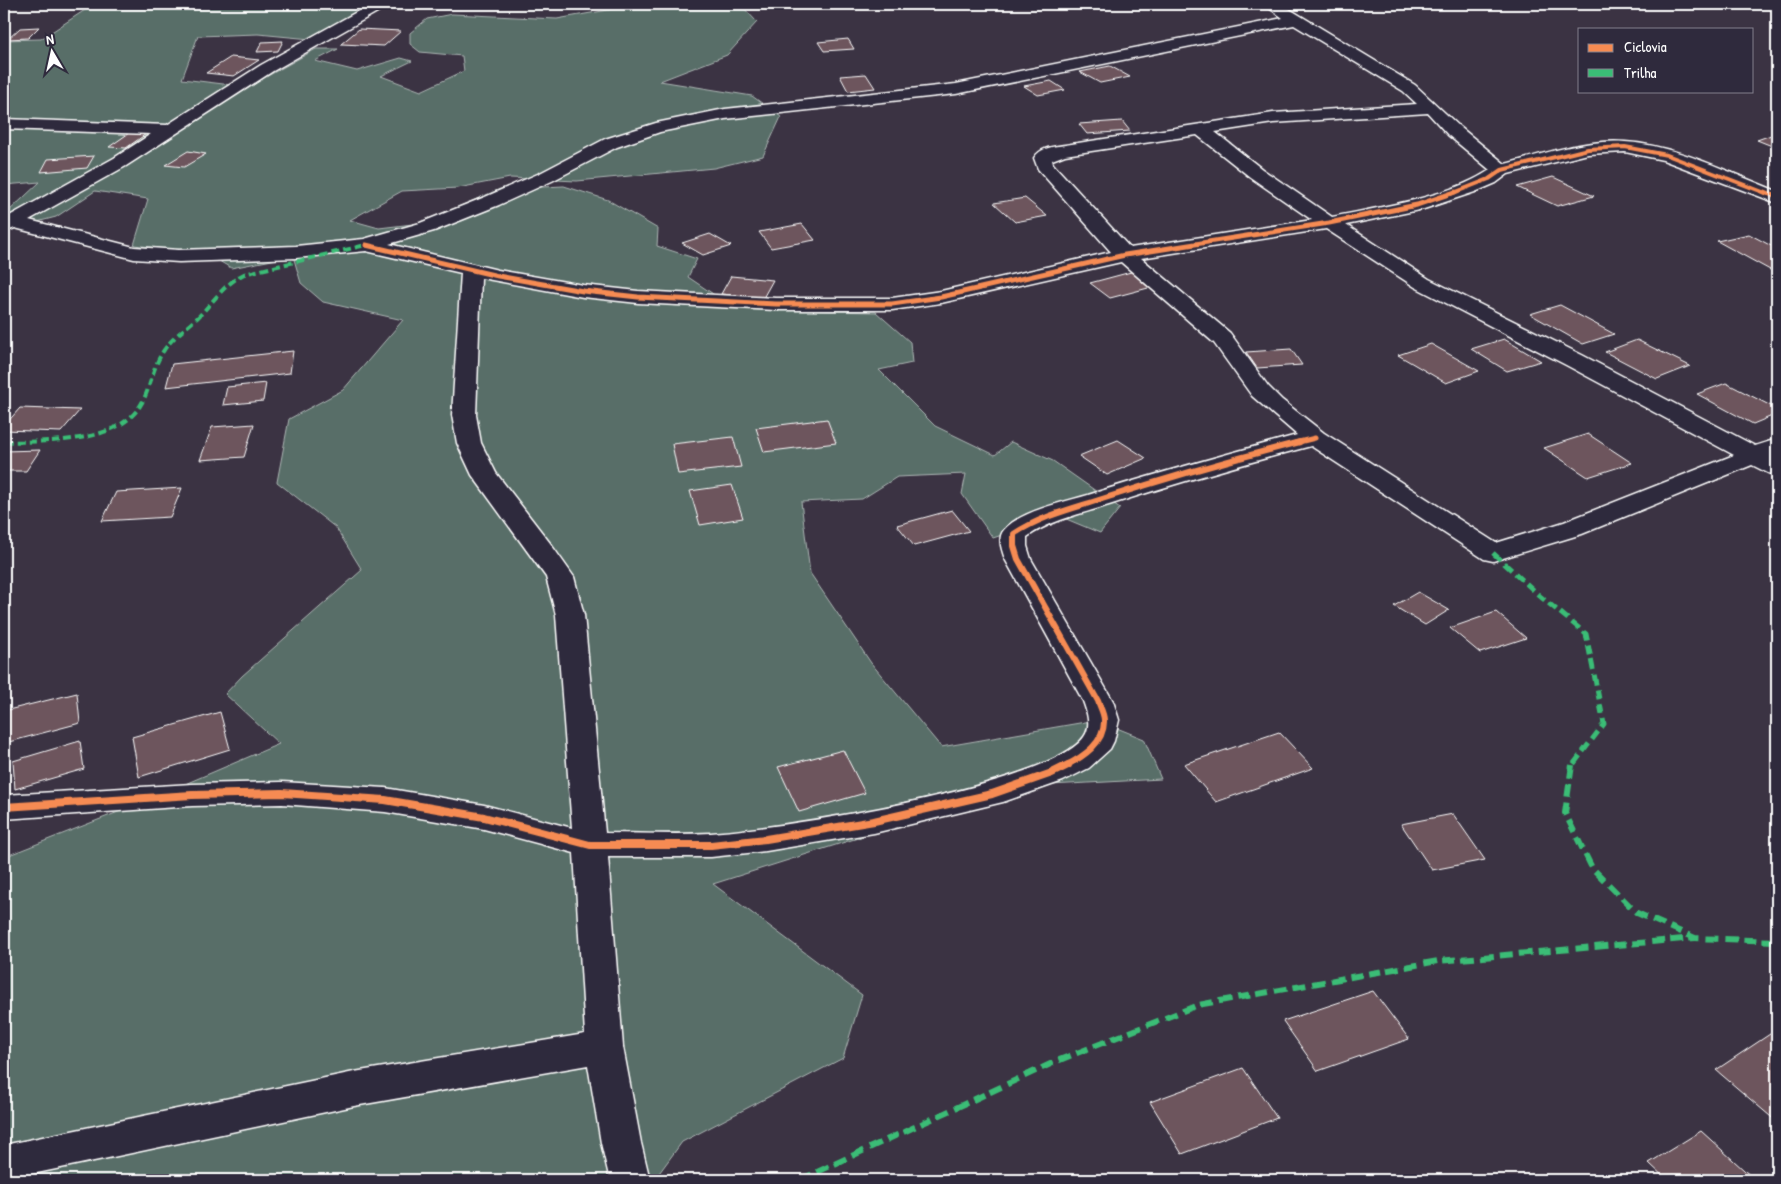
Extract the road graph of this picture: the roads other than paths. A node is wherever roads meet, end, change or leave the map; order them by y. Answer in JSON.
{"nodes":[{"id":1,"x":381,"y":4,"type":"edge"},
{"id":2,"x":1272,"y":4,"type":"edge"},
{"id":3,"x":1295,"y":20,"type":"junction"},
{"id":4,"x":1432,"y":108,"type":"junction"},
{"id":5,"x":4,"y":124,"type":"edge"},
{"id":6,"x":1200,"y":128,"type":"junction"},
{"id":7,"x":171,"y":130,"type":"junction"},
{"id":8,"x":1502,"y":170,"type":"junction"},
{"id":9,"x":1777,"y":197,"type":"edge"},
{"id":10,"x":1328,"y":223,"type":"junction"},
{"id":11,"x":9,"y":224,"type":"edge"},
{"id":12,"x":366,"y":245,"type":"junction"},
{"id":13,"x":1125,"y":255,"type":"junction"},
{"id":14,"x":471,"y":269,"type":"junction"},
{"id":15,"x":1315,"y":438,"type":"junction"},
{"id":16,"x":1777,"y":446,"type":"edge"},
{"id":17,"x":1756,"y":456,"type":"junction"},
{"id":18,"x":1777,"y":468,"type":"edge"},
{"id":19,"x":4,"y":807,"type":"edge"},
{"id":20,"x":590,"y":845,"type":"junction"},
{"id":21,"x":604,"y":1047,"type":"junction"},
{"id":22,"x":4,"y":1162,"type":"edge"},
{"id":23,"x":630,"y":1180,"type":"edge"}],
"edges":[{"from":1,"to":7,"type":"street"},
{"from":2,"to":3,"type":"street"},
{"from":3,"to":4,"type":"street"},
{"from":3,"to":12,"type":"street"},
{"from":4,"to":6,"type":"street"},
{"from":4,"to":8,"type":"street"},
{"from":5,"to":7,"type":"street"},
{"from":6,"to":10,"type":"street"},
{"from":6,"to":13,"type":"street"},
{"from":7,"to":11,"type":"street"},
{"from":8,"to":9,"type":"street"},
{"from":8,"to":10,"type":"street"},
{"from":10,"to":13,"type":"street"},
{"from":10,"to":17,"type":"street"},
{"from":11,"to":12,"type":"street"},
{"from":12,"to":14,"type":"street"},
{"from":13,"to":14,"type":"street"},
{"from":13,"to":15,"type":"street"},
{"from":14,"to":20,"type":"street"},
{"from":15,"to":17,"type":"street"},
{"from":15,"to":20,"type":"street"},
{"from":16,"to":17,"type":"street"},
{"from":17,"to":18,"type":"street"},
{"from":19,"to":20,"type":"street"},
{"from":20,"to":21,"type":"street"},
{"from":21,"to":22,"type":"street"},
{"from":21,"to":23,"type":"street"}]}
